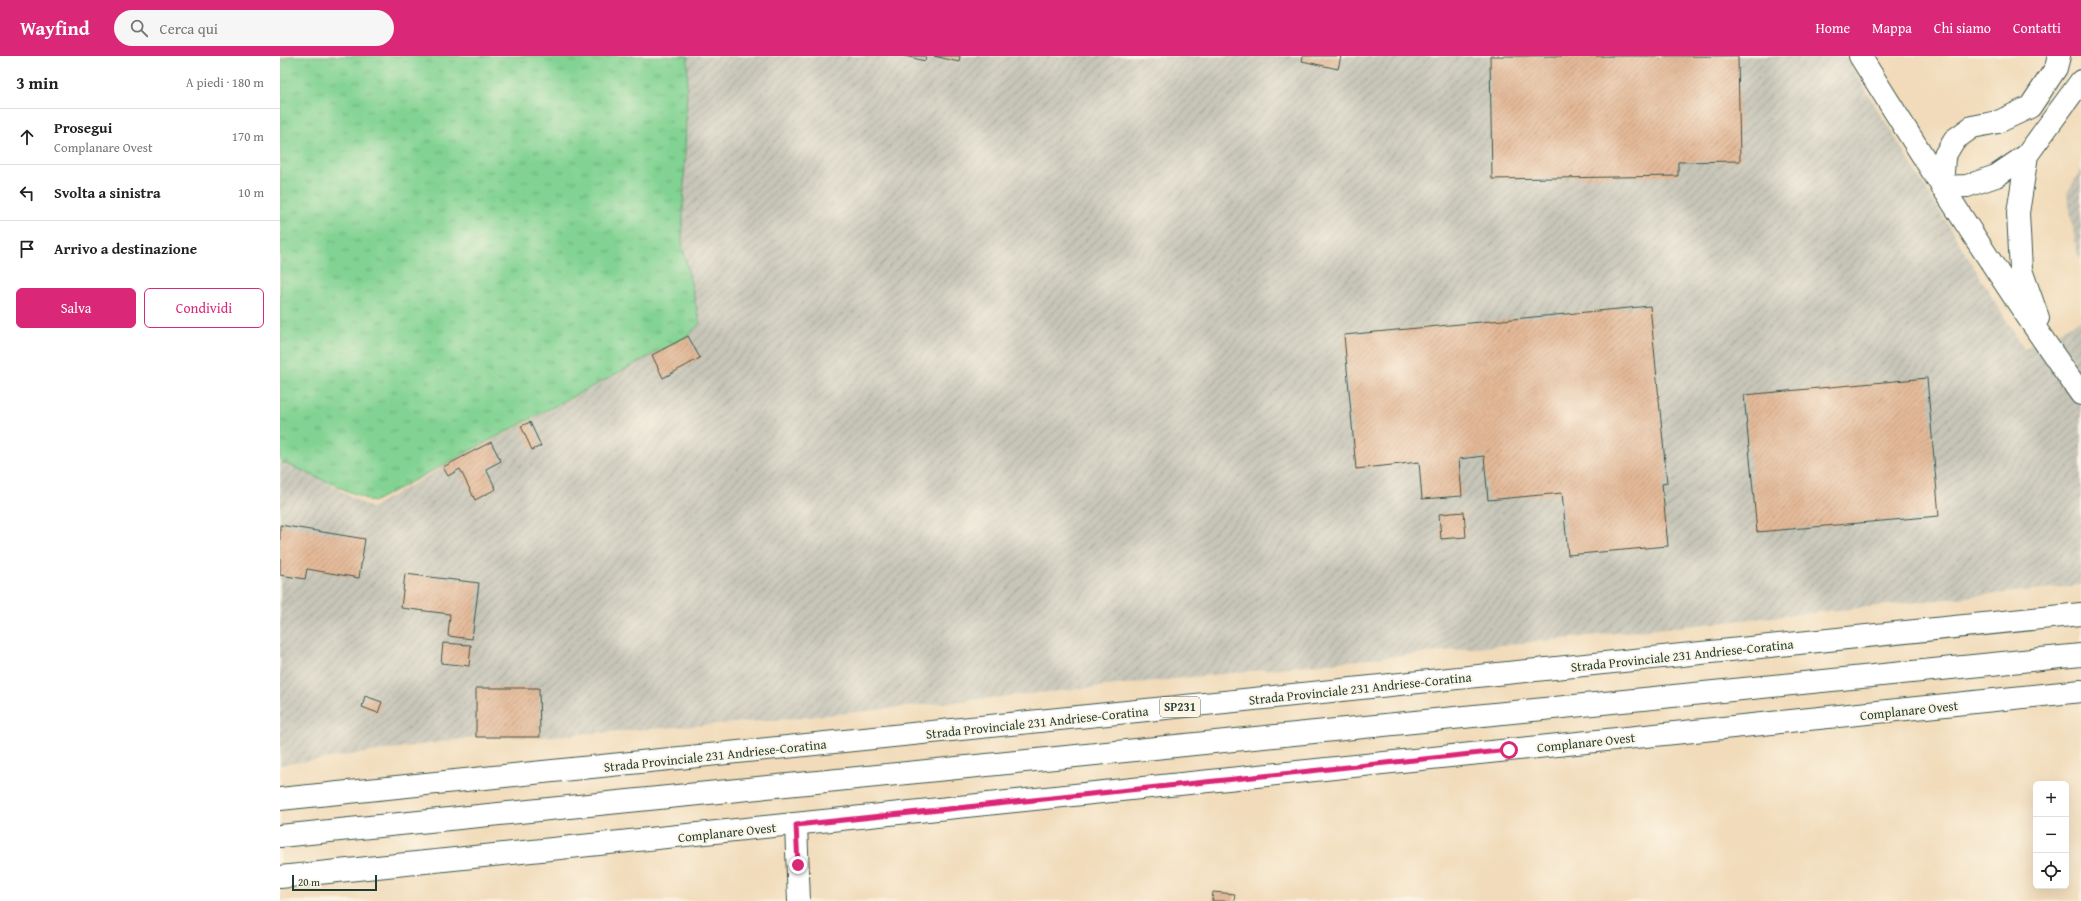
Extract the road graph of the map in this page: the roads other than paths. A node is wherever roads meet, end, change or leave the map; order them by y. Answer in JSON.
{"nodes":[{"id":1,"x":1860,"y":56,"type":"edge"},
{"id":2,"x":2059,"y":56,"type":"edge"},
{"id":3,"x":2081,"y":81,"type":"edge"},
{"id":4,"x":2027,"y":155,"type":"junction"},
{"id":5,"x":1942,"y":187,"type":"junction"},
{"id":6,"x":2051,"y":351,"type":"junction"},
{"id":7,"x":2081,"y":394,"type":"edge"},
{"id":8,"x":2081,"y":614,"type":"edge"},
{"id":9,"x":2081,"y":655,"type":"edge"},
{"id":10,"x":2081,"y":691,"type":"edge"},
{"id":11,"x":280,"y":799,"type":"edge"},
{"id":12,"x":796,"y":825,"type":"junction"},
{"id":13,"x":280,"y":836,"type":"edge"},
{"id":14,"x":280,"y":877,"type":"edge"},
{"id":15,"x":799,"y":901,"type":"edge"}],
"edges":[{"from":1,"to":5,"type":"main road"},
{"from":2,"to":5,"type":"main road"},
{"from":3,"to":4,"type":"main road"},
{"from":4,"to":5,"type":"main road"},
{"from":4,"to":6,"type":"main road"},
{"from":5,"to":6,"type":"main road"},
{"from":6,"to":7,"type":"main road"},
{"from":8,"to":11,"type":"main road","name":"Strada Provinciale 231 Andriese-Coratina","number":"SP231"},
{"from":9,"to":13,"type":"main road"},
{"from":10,"to":12,"type":"main road","name":"Complanare Ovest"},
{"from":12,"to":14,"type":"main road","name":"Complanare Ovest"},
{"from":12,"to":15,"type":"main road"}]}
